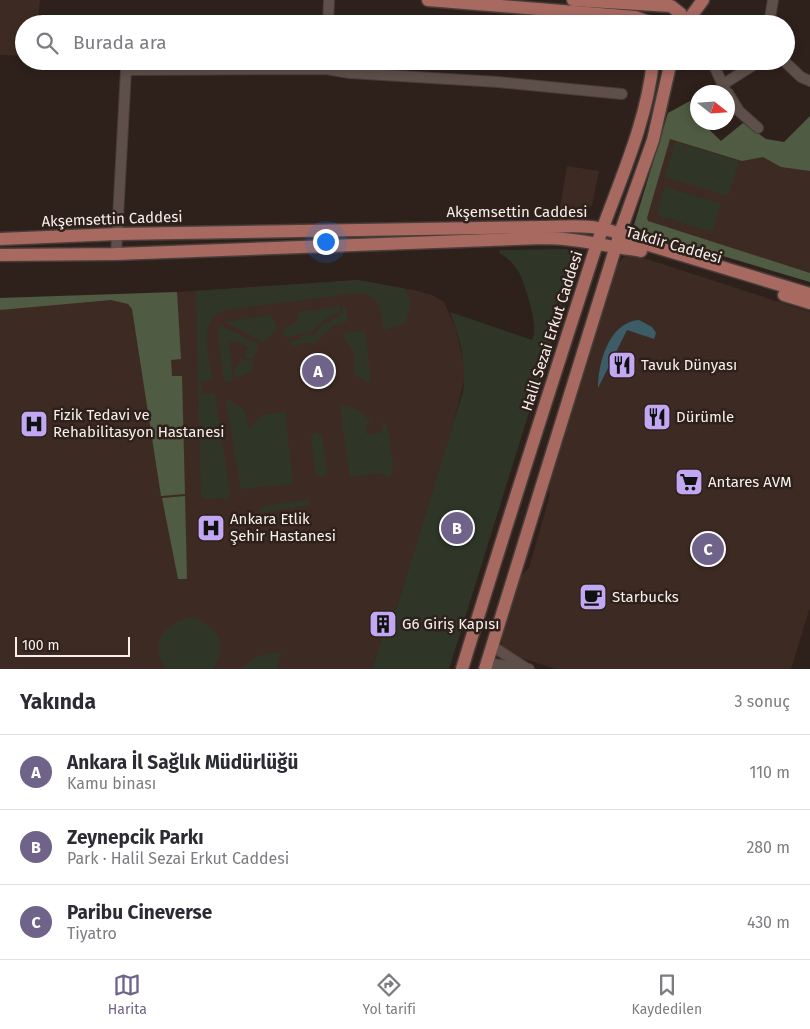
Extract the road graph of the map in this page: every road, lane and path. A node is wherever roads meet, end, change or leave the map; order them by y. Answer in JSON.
{"nodes":[{"id":1,"x":329,"y":0,"type":"edge"},
{"id":2,"x":428,"y":0,"type":"edge"},
{"id":3,"x":579,"y":0,"type":"edge"},
{"id":4,"x":698,"y":0,"type":"edge"},
{"id":5,"x":703,"y":0,"type":"edge"},
{"id":6,"x":773,"y":0,"type":"edge"},
{"id":7,"x":669,"y":6,"type":"junction"},
{"id":8,"x":328,"y":15,"type":"edge"},
{"id":9,"x":611,"y":15,"type":"edge"},
{"id":10,"x":657,"y":15,"type":"edge"},
{"id":11,"x":679,"y":15,"type":"edge"},
{"id":12,"x":692,"y":15,"type":"edge"},
{"id":13,"x":770,"y":15,"type":"edge"},
{"id":14,"x":126,"y":70,"type":"edge"},
{"id":15,"x":341,"y":70,"type":"edge"},
{"id":16,"x":652,"y":70,"type":"edge"},
{"id":17,"x":669,"y":70,"type":"edge"},
{"id":18,"x":716,"y":70,"type":"edge"},
{"id":19,"x":749,"y":70,"type":"edge"},
{"id":20,"x":794,"y":70,"type":"edge"},
{"id":21,"x":810,"y":82,"type":"edge"},
{"id":22,"x":723,"y":85,"type":"edge"},
{"id":23,"x":731,"y":85,"type":"edge"},
{"id":24,"x":622,"y":94,"type":"dead end"},
{"id":25,"x":735,"y":105,"type":"edge"},
{"id":26,"x":758,"y":128,"type":"dead end"},
{"id":27,"x":602,"y":228,"type":"junction"},
{"id":28,"x":620,"y":233,"type":"junction"},
{"id":29,"x":117,"y":234,"type":"junction"},
{"id":30,"x":0,"y":239,"type":"edge"},
{"id":31,"x":598,"y":242,"type":"junction"},
{"id":32,"x":616,"y":247,"type":"junction"},
{"id":33,"x":116,"y":254,"type":"junction"},
{"id":34,"x":0,"y":255,"type":"edge"},
{"id":35,"x":810,"y":294,"type":"edge"},
{"id":36,"x":810,"y":303,"type":"edge"},
{"id":37,"x":472,"y":639,"type":"junction"},
{"id":38,"x":492,"y":646,"type":"junction"},
{"id":39,"x":467,"y":654,"type":"junction"},
{"id":40,"x":486,"y":666,"type":"edge"},
{"id":41,"x":462,"y":669,"type":"edge"},
{"id":42,"x":528,"y":669,"type":"edge"}],
"edges":[{"from":1,"to":8,"type":"street"},
{"from":2,"to":9,"type":"main road"},
{"from":3,"to":7,"type":"main road"},
{"from":4,"to":7,"type":"main road"},
{"from":5,"to":12,"type":"main road"},
{"from":6,"to":13,"type":"street"},
{"from":7,"to":10,"type":"main road"},
{"from":7,"to":11,"type":"main road"},
{"from":14,"to":29,"type":"street"},
{"from":15,"to":24,"type":"street"},
{"from":16,"to":27,"type":"main road"},
{"from":17,"to":28,"type":"main road"},
{"from":18,"to":22,"type":"street"},
{"from":19,"to":23,"type":"street"},
{"from":20,"to":21,"type":"street"},
{"from":25,"to":26,"type":"street"},
{"from":27,"to":28,"type":"main road"},
{"from":27,"to":29,"type":"main road","name":"Akşemsettin Caddesi"},
{"from":27,"to":31,"type":"main road","name":"Akşemsettin Caddesi"},
{"from":28,"to":32,"type":"main road","name":"Takdir Caddesi"},
{"from":28,"to":35,"type":"main road","name":"Takdir Caddesi"},
{"from":29,"to":30,"type":"main road","name":"Akşemsettin Caddesi"},
{"from":29,"to":33,"type":"street"},
{"from":31,"to":32,"type":"main road","name":"Halil Sezai Erkut Caddesi"},
{"from":31,"to":33,"type":"main road","name":"Akşemsettin Caddesi"},
{"from":31,"to":37,"type":"main road","name":"Halil Sezai Erkut Caddesi"},
{"from":32,"to":36,"type":"main road","name":"Takdir Caddesi"},
{"from":32,"to":38,"type":"main road"},
{"from":33,"to":34,"type":"main road","name":"Akşemsettin Caddesi"},
{"from":37,"to":38,"type":"main road"},
{"from":37,"to":39,"type":"main road","name":"Halil Sezai Erkut Caddesi"},
{"from":38,"to":40,"type":"main road"},
{"from":38,"to":42,"type":"street"},
{"from":39,"to":40,"type":"main road"},
{"from":39,"to":41,"type":"main road","name":"Halil Sezai Erkut Caddesi"},
{"from":40,"to":42,"type":"street"}]}
